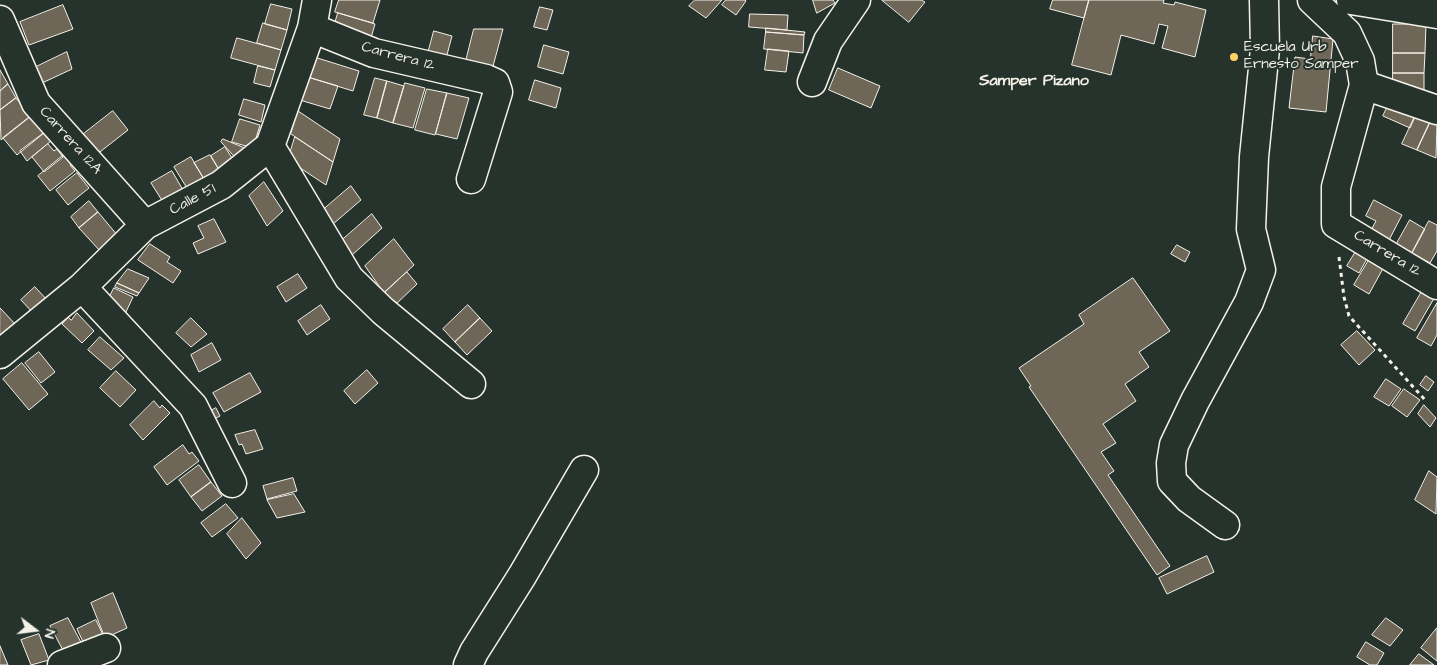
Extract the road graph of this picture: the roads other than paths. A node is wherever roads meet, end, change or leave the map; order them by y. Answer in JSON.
{"nodes":[{"id":1,"x":317,"y":0,"type":"edge"},
{"id":2,"x":856,"y":0,"type":"edge"},
{"id":3,"x":1264,"y":0,"type":"edge"},
{"id":4,"x":1312,"y":0,"type":"edge"},
{"id":5,"x":1351,"y":0,"type":"edge"},
{"id":6,"x":1437,"y":14,"type":"edge"},
{"id":7,"x":0,"y":20,"type":"edge"},
{"id":8,"x":312,"y":28,"type":"junction"},
{"id":9,"x":812,"y":82,"type":"dead end"},
{"id":10,"x":1364,"y":85,"type":"junction"},
{"id":11,"x":1437,"y":110,"type":"edge"},
{"id":12,"x":270,"y":146,"type":"junction"},
{"id":13,"x":471,"y":179,"type":"dead end"},
{"id":14,"x":145,"y":225,"type":"junction"},
{"id":15,"x":1437,"y":285,"type":"edge"},
{"id":16,"x":82,"y":287,"type":"junction"},
{"id":17,"x":0,"y":354,"type":"edge"},
{"id":18,"x":471,"y":384,"type":"dead end"},
{"id":19,"x":584,"y":470,"type":"dead end"},
{"id":20,"x":232,"y":483,"type":"dead end"},
{"id":21,"x":1225,"y":525,"type":"dead end"},
{"id":22,"x":106,"y":648,"type":"dead end"},
{"id":23,"x":62,"y":665,"type":"edge"},
{"id":24,"x":468,"y":665,"type":"edge"}],
"edges":[{"from":1,"to":8,"type":"street"},
{"from":2,"to":9,"type":"street"},
{"from":3,"to":21,"type":"street"},
{"from":4,"to":10,"type":"street"},
{"from":5,"to":6,"type":"street"},
{"from":7,"to":14,"type":"street","name":"Carrera 12A"},
{"from":8,"to":12,"type":"street"},
{"from":8,"to":13,"type":"street","name":"Carrera 12"},
{"from":10,"to":11,"type":"street"},
{"from":10,"to":15,"type":"street","name":"Carrera 12"},
{"from":12,"to":14,"type":"street","name":"Calle 51"},
{"from":12,"to":18,"type":"street"},
{"from":14,"to":16,"type":"street","name":"Calle 51"},
{"from":16,"to":17,"type":"street","name":"Calle 51"},
{"from":16,"to":20,"type":"street"},
{"from":19,"to":24,"type":"street"},
{"from":22,"to":23,"type":"street"}]}
